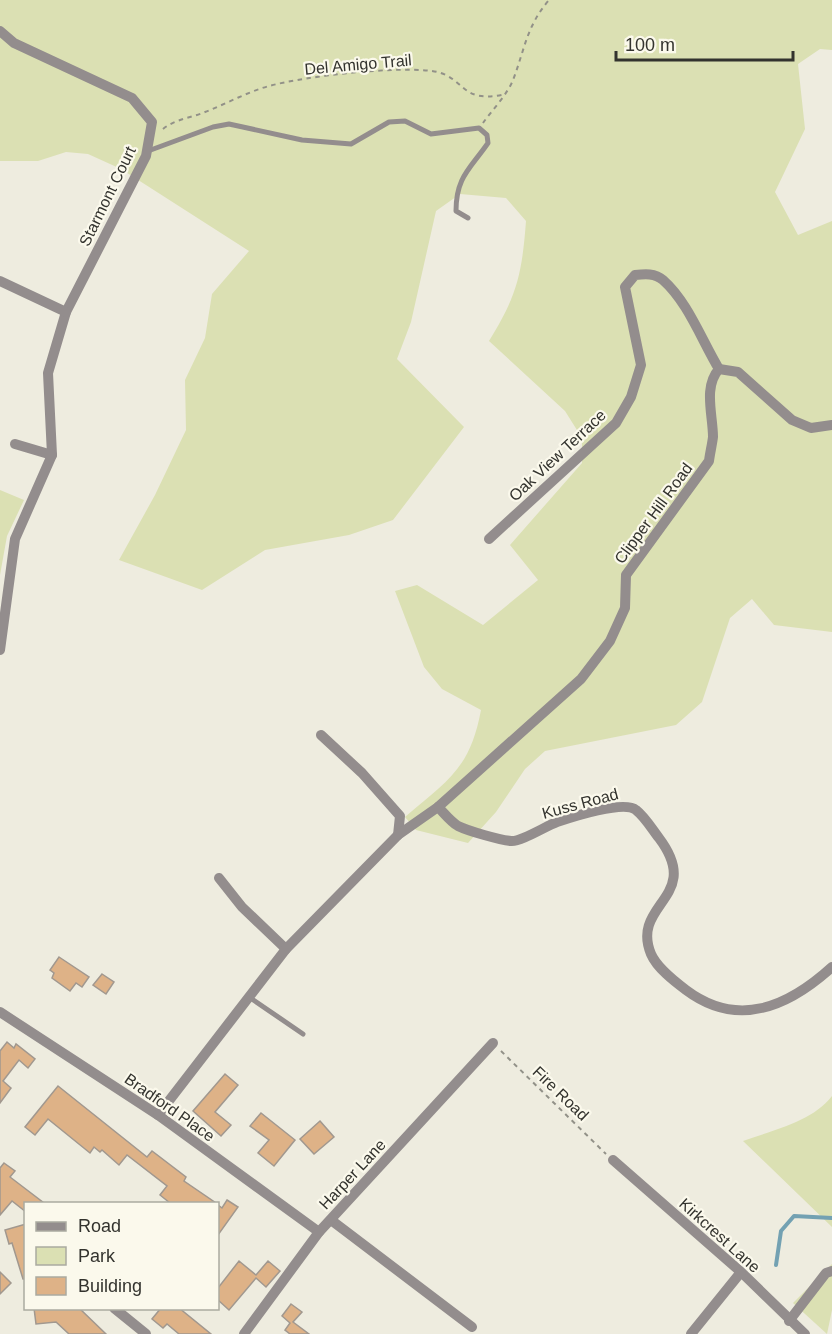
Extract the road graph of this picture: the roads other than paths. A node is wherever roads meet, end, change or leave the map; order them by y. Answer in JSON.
{"nodes":[{"id":1,"x":0,"y":31,"type":"edge"},
{"id":2,"x":146,"y":152,"type":"junction"},
{"id":3,"x":468,"y":218,"type":"dead end"},
{"id":4,"x":0,"y":280,"type":"edge"},
{"id":5,"x":66,"y":312,"type":"junction"},
{"id":6,"x":719,"y":369,"type":"junction"},
{"id":7,"x":832,"y":425,"type":"edge"},
{"id":8,"x":15,"y":444,"type":"dead end"},
{"id":9,"x":52,"y":455,"type":"junction"},
{"id":10,"x":489,"y":539,"type":"dead end"},
{"id":11,"x":0,"y":650,"type":"edge"},
{"id":12,"x":321,"y":735,"type":"dead end"},
{"id":13,"x":438,"y":807,"type":"junction"},
{"id":14,"x":398,"y":835,"type":"junction"},
{"id":15,"x":219,"y":878,"type":"dead end"},
{"id":16,"x":286,"y":949,"type":"junction"},
{"id":17,"x":832,"y":967,"type":"edge"},
{"id":18,"x":249,"y":996,"type":"junction"},
{"id":19,"x":0,"y":1012,"type":"edge"},
{"id":20,"x":303,"y":1034,"type":"dead end"},
{"id":21,"x":493,"y":1043,"type":"road end"},
{"id":22,"x":158,"y":1115,"type":"junction"},
{"id":23,"x":613,"y":1160,"type":"road end"},
{"id":24,"x":331,"y":1220,"type":"junction"},
{"id":25,"x":319,"y":1232,"type":"junction"},
{"id":26,"x":832,"y":1270,"type":"edge"},
{"id":27,"x":741,"y":1272,"type":"junction"},
{"id":28,"x":116,"y":1310,"type":"edge"},
{"id":29,"x":789,"y":1321,"type":"junction"},
{"id":30,"x":472,"y":1326,"type":"dead end"},
{"id":31,"x":146,"y":1334,"type":"edge"},
{"id":32,"x":244,"y":1334,"type":"edge"},
{"id":33,"x":691,"y":1334,"type":"edge"},
{"id":34,"x":805,"y":1334,"type":"edge"}],
"edges":[{"from":1,"to":2,"type":"street","name":"Starmont Court"},
{"from":2,"to":3,"type":"lane"},
{"from":2,"to":5,"type":"street","name":"Starmont Court"},
{"from":4,"to":5,"type":"street"},
{"from":5,"to":9,"type":"street","name":"Starmont Court"},
{"from":6,"to":7,"type":"street"},
{"from":6,"to":10,"type":"street","name":"Oak View Terrace"},
{"from":6,"to":13,"type":"street","name":"Clipper Hill Road"},
{"from":8,"to":9,"type":"street"},
{"from":9,"to":11,"type":"street"},
{"from":12,"to":14,"type":"street"},
{"from":13,"to":14,"type":"street"},
{"from":13,"to":17,"type":"street","name":"Kuss Road"},
{"from":14,"to":16,"type":"street"},
{"from":15,"to":16,"type":"street"},
{"from":16,"to":18,"type":"street"},
{"from":18,"to":20,"type":"lane"},
{"from":18,"to":22,"type":"street"},
{"from":19,"to":22,"type":"street","name":"Bradford Place"},
{"from":21,"to":24,"type":"street","name":"Harper Lane"},
{"from":22,"to":25,"type":"street","name":"Bradford Place"},
{"from":23,"to":27,"type":"street","name":"Kirkcrest Lane"},
{"from":24,"to":25,"type":"street","name":"Harper Lane"},
{"from":24,"to":30,"type":"street"},
{"from":25,"to":32,"type":"street","name":"Harper Lane"},
{"from":26,"to":29,"type":"street"},
{"from":27,"to":29,"type":"street","name":"Kirkcrest Lane"},
{"from":27,"to":33,"type":"street"},
{"from":28,"to":31,"type":"street"},
{"from":29,"to":34,"type":"street","name":"Kirkcrest Lane"}]}
